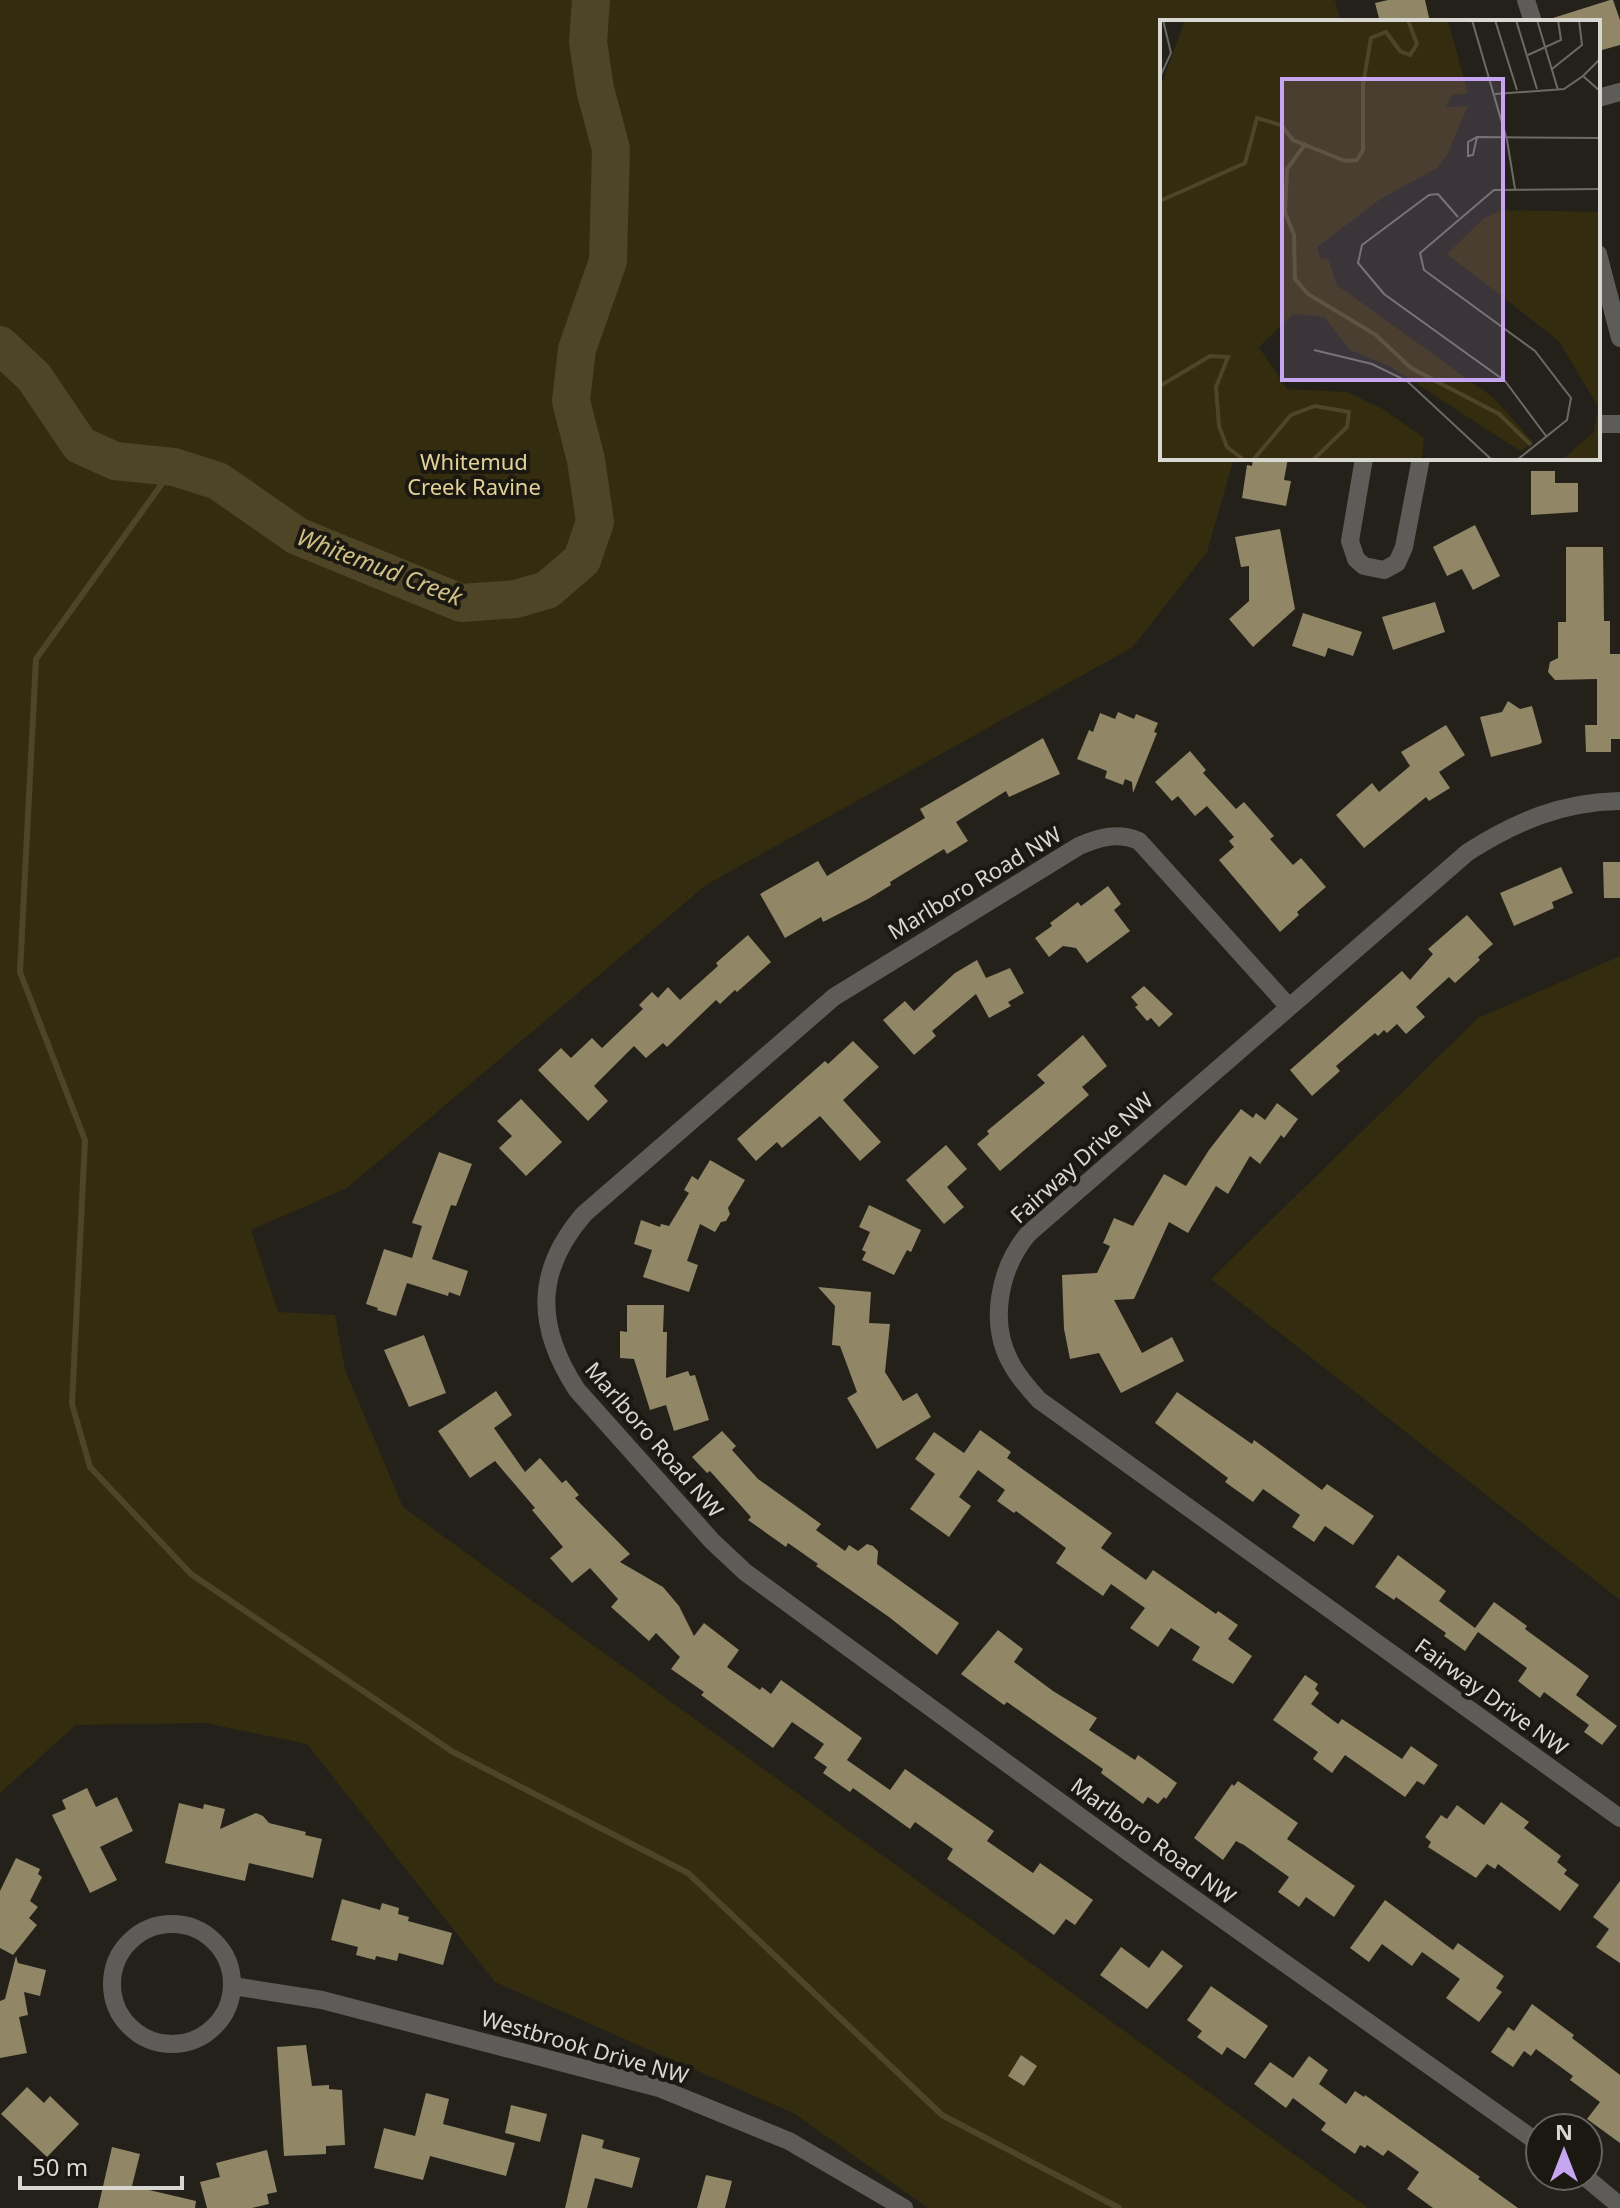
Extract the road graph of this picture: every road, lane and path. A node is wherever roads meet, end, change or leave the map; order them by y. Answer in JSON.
{"nodes":[{"id":1,"x":1526,"y":0,"type":"edge"},
{"id":2,"x":1532,"y":20,"type":"edge"},
{"id":3,"x":1620,"y":92,"type":"edge"},
{"id":4,"x":1600,"y":97,"type":"edge"},
{"id":5,"x":1600,"y":262,"type":"edge"},
{"id":6,"x":1620,"y":338,"type":"edge"},
{"id":7,"x":1364,"y":460,"type":"edge"},
{"id":8,"x":1421,"y":460,"type":"edge"},
{"id":9,"x":1620,"y":801,"type":"edge"},
{"id":10,"x":1289,"y":1007,"type":"junction"},
{"id":11,"x":1620,"y":1818,"type":"edge"},
{"id":12,"x":233,"y":1986,"type":"junction"},
{"id":13,"x":1524,"y":2133,"type":"edge"},
{"id":14,"x":1603,"y":2192,"type":"edge"},
{"id":15,"x":1620,"y":2206,"type":"edge"},
{"id":16,"x":904,"y":2208,"type":"edge"}],
"edges":[{"from":1,"to":2,"type":"street"},
{"from":3,"to":4,"type":"street"},
{"from":5,"to":6,"type":"street"},
{"from":7,"to":8,"type":"street"},
{"from":9,"to":10,"type":"street","name":"Fairway Drive NW"},
{"from":10,"to":11,"type":"street","name":"Fairway Drive NW"},
{"from":10,"to":13,"type":"street","name":"Marlboro Road NW"},
{"from":12,"to":12,"type":"street"},
{"from":12,"to":16,"type":"street","name":"Westbrook Drive NW"},
{"from":14,"to":15,"type":"street"}]}
